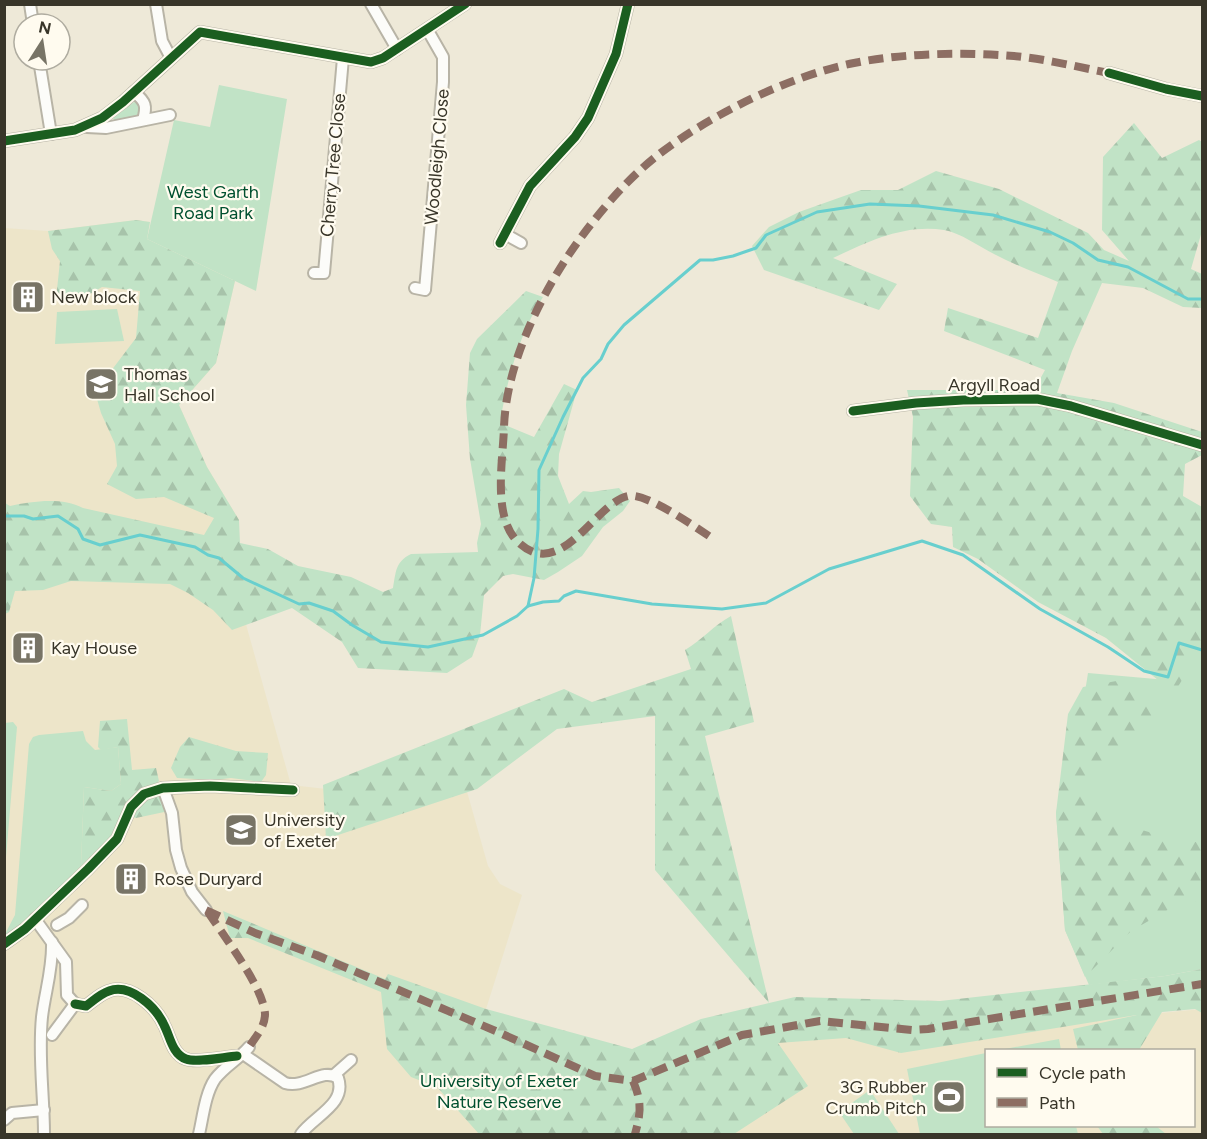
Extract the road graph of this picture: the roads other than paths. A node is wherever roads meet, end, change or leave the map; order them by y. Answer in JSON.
{"nodes":[{"id":1,"x":156,"y":4,"type":"edge"},
{"id":2,"x":371,"y":4,"type":"edge"},
{"id":3,"x":465,"y":4,"type":"edge"},
{"id":4,"x":628,"y":4,"type":"edge"},
{"id":5,"x":427,"y":30,"type":"junction"},
{"id":6,"x":397,"y":48,"type":"junction"},
{"id":7,"x":171,"y":58,"type":"junction"},
{"id":8,"x":343,"y":58,"type":"junction"},
{"id":9,"x":41,"y":72,"type":"edge"},
{"id":10,"x":1109,"y":73,"type":"dead end"},
{"id":11,"x":134,"y":93,"type":"junction"},
{"id":12,"x":1203,"y":96,"type":"edge"},
{"id":13,"x":170,"y":115,"type":"dead end"},
{"id":14,"x":143,"y":120,"type":"junction"},
{"id":15,"x":86,"y":126,"type":"junction"},
{"id":16,"x":51,"y":134,"type":"junction"},
{"id":17,"x":4,"y":141,"type":"edge"},
{"id":18,"x":521,"y":243,"type":"dead end"},
{"id":19,"x":324,"y":273,"type":"dead end"},
{"id":20,"x":425,"y":290,"type":"dead end"},
{"id":21,"x":853,"y":411,"type":"dead end"},
{"id":22,"x":1203,"y":445,"type":"edge"},
{"id":23,"x":163,"y":788,"type":"junction"},
{"id":24,"x":293,"y":790,"type":"dead end"},
{"id":25,"x":82,"y":905,"type":"dead end"},
{"id":26,"x":48,"y":907,"type":"junction"},
{"id":27,"x":206,"y":910,"type":"dead end"},
{"id":28,"x":35,"y":919,"type":"junction"},
{"id":29,"x":52,"y":942,"type":"junction"},
{"id":30,"x":4,"y":944,"type":"edge"},
{"id":31,"x":75,"y":1004,"type":"junction"},
{"id":32,"x":52,"y":1035,"type":"dead end"},
{"id":33,"x":243,"y":1052,"type":"junction"},
{"id":34,"x":351,"y":1060,"type":"dead end"},
{"id":35,"x":334,"y":1075,"type":"junction"},
{"id":36,"x":44,"y":1110,"type":"junction"},
{"id":37,"x":4,"y":1120,"type":"edge"},
{"id":38,"x":44,"y":1134,"type":"edge"},
{"id":39,"x":199,"y":1134,"type":"edge"},
{"id":40,"x":301,"y":1134,"type":"edge"}],
"edges":[{"from":1,"to":7,"type":"street"},
{"from":2,"to":6,"type":"street"},
{"from":3,"to":5,"type":"street"},
{"from":4,"to":18,"type":"street"},
{"from":5,"to":6,"type":"street"},
{"from":5,"to":20,"type":"street","name":"Woodleigh Close"},
{"from":6,"to":8,"type":"street"},
{"from":7,"to":8,"type":"street"},
{"from":7,"to":11,"type":"street"},
{"from":8,"to":19,"type":"street","name":"Cherry Tree Close"},
{"from":9,"to":16,"type":"street"},
{"from":10,"to":12,"type":"street"},
{"from":11,"to":14,"type":"street"},
{"from":11,"to":15,"type":"street"},
{"from":13,"to":14,"type":"street"},
{"from":14,"to":15,"type":"street"},
{"from":15,"to":16,"type":"street"},
{"from":16,"to":17,"type":"street"},
{"from":21,"to":22,"type":"street","name":"Argyll Road"},
{"from":23,"to":24,"type":"street"},
{"from":23,"to":26,"type":"street"},
{"from":23,"to":27,"type":"street"},
{"from":25,"to":26,"type":"street"},
{"from":26,"to":28,"type":"street"},
{"from":28,"to":29,"type":"street"},
{"from":28,"to":30,"type":"street"},
{"from":29,"to":31,"type":"street"},
{"from":29,"to":36,"type":"street"},
{"from":31,"to":32,"type":"street"},
{"from":31,"to":33,"type":"street"},
{"from":33,"to":35,"type":"street"},
{"from":33,"to":39,"type":"street"},
{"from":34,"to":35,"type":"street"},
{"from":35,"to":40,"type":"street"},
{"from":36,"to":37,"type":"street"},
{"from":36,"to":38,"type":"street"}]}
